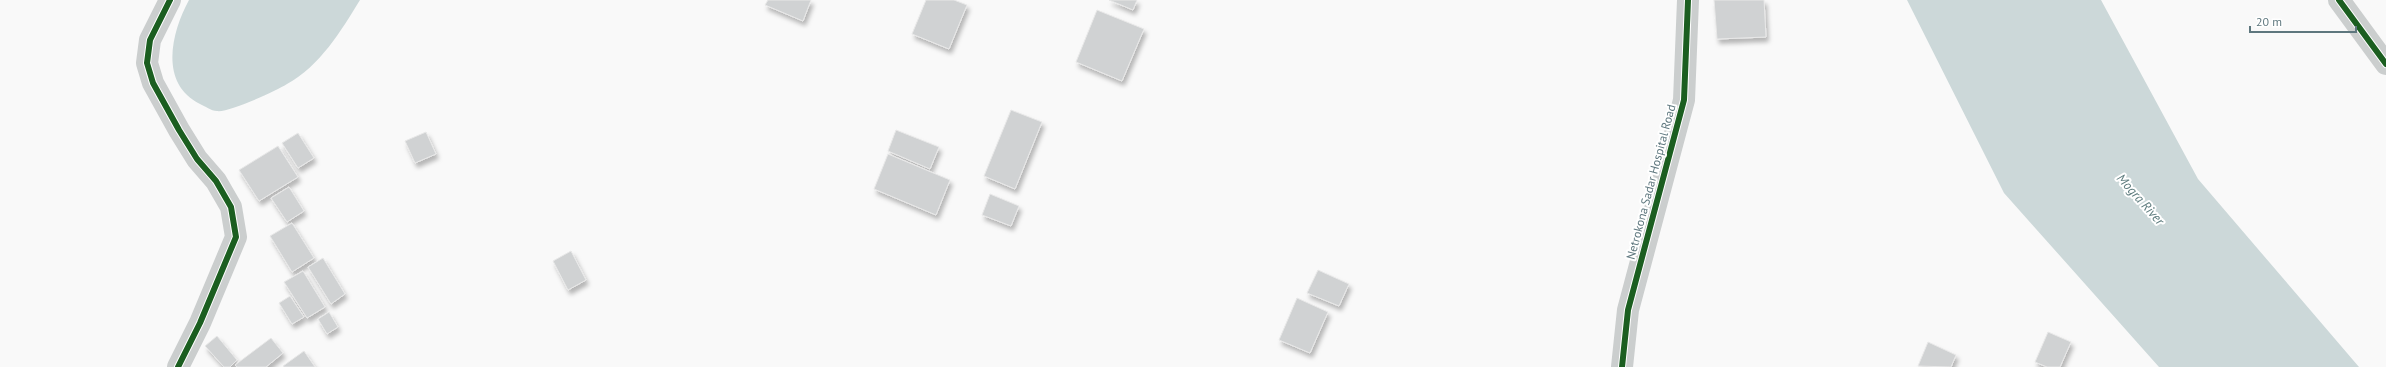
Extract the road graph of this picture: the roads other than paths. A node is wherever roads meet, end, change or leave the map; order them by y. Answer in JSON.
{"nodes":[{"id":1,"x":170,"y":0,"type":"edge"},
{"id":2,"x":1688,"y":0,"type":"edge"},
{"id":3,"x":2339,"y":0,"type":"edge"},
{"id":4,"x":2386,"y":64,"type":"edge"},
{"id":5,"x":178,"y":367,"type":"edge"},
{"id":6,"x":1622,"y":367,"type":"edge"}],
"edges":[{"from":1,"to":5,"type":"street"},
{"from":2,"to":6,"type":"street","name":"Netrokona Sadar Hospital Road"},
{"from":3,"to":4,"type":"street"}]}
